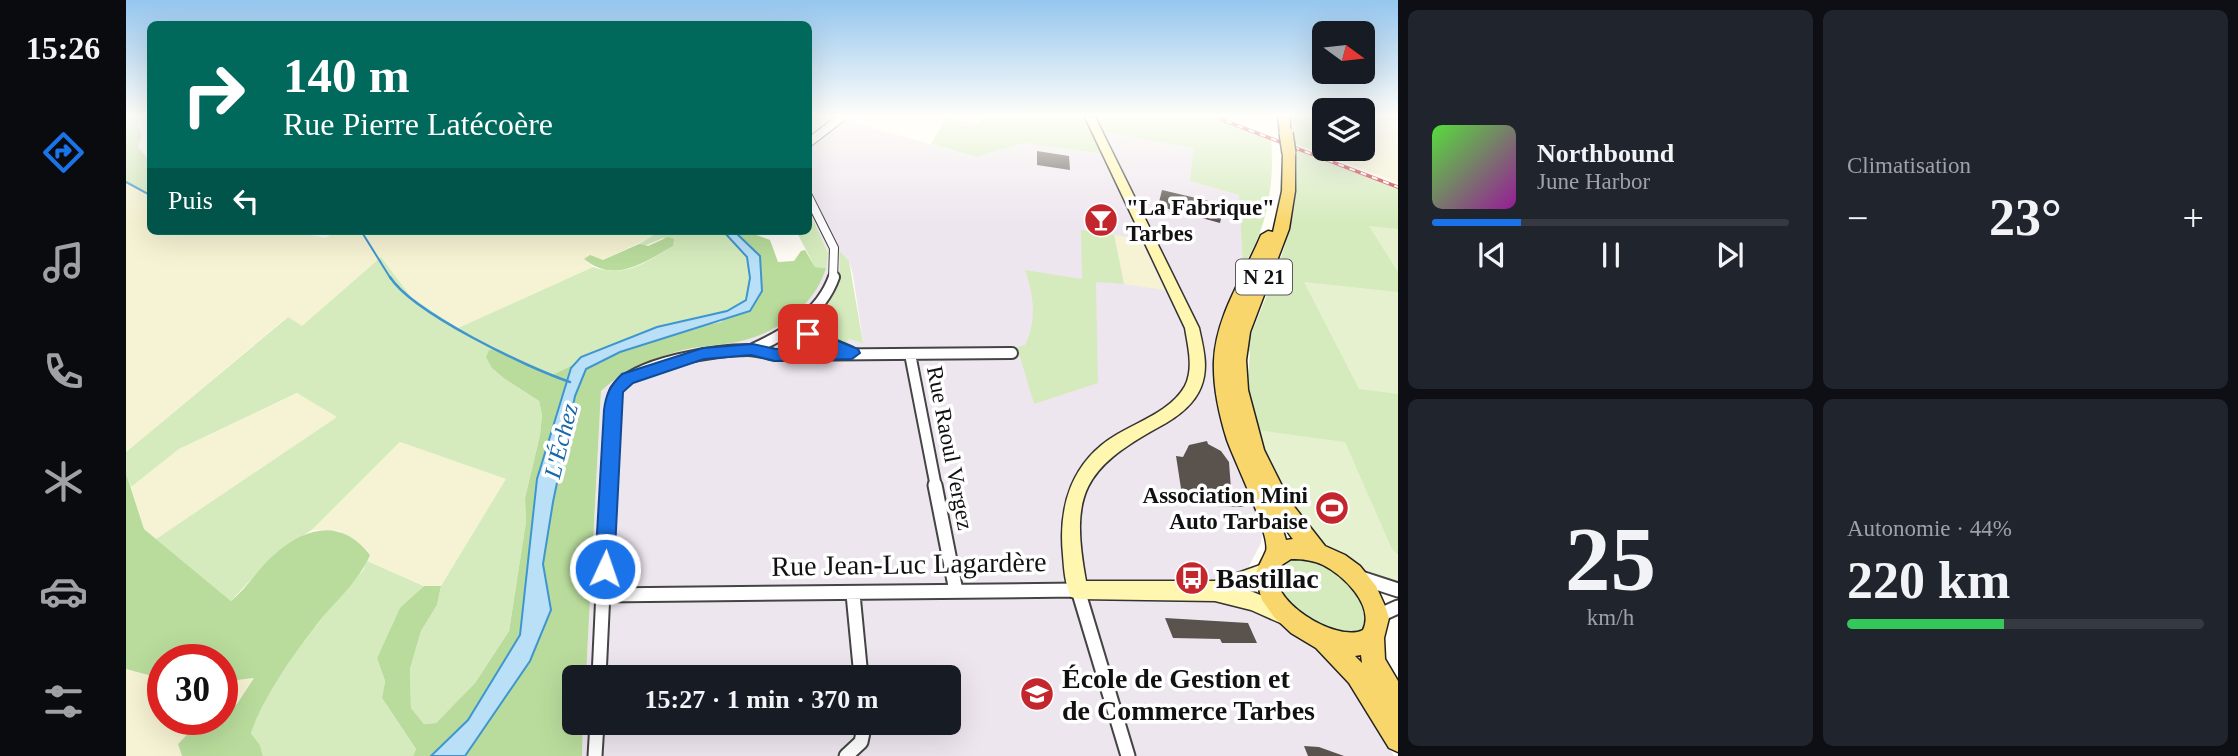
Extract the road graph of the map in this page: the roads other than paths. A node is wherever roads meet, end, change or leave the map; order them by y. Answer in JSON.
{"nodes":[{"id":1,"x":1107,"y":152,"type":"edge"},
{"id":2,"x":1284,"y":152,"type":"edge"},
{"id":3,"x":1284,"y":152,"type":"edge"},
{"id":4,"x":812,"y":204,"type":"edge"},
{"id":5,"x":798,"y":325,"type":"junction"},
{"id":6,"x":785,"y":334,"type":"junction"},
{"id":7,"x":753,"y":349,"type":"junction"},
{"id":8,"x":852,"y":353,"type":"junction"},
{"id":9,"x":1012,"y":353,"type":"dead end"},
{"id":10,"x":910,"y":354,"type":"junction"},
{"id":11,"x":814,"y":355,"type":"junction"},
{"id":12,"x":1317,"y":552,"type":"junction"},
{"id":13,"x":1272,"y":563,"type":"junction"},
{"id":14,"x":1357,"y":576,"type":"junction"},
{"id":15,"x":1078,"y":590,"type":"junction"},
{"id":16,"x":1398,"y":590,"type":"edge"},
{"id":17,"x":1214,"y":591,"type":"junction"},
{"id":18,"x":956,"y":592,"type":"junction"},
{"id":19,"x":853,"y":594,"type":"junction"},
{"id":20,"x":603,"y":595,"type":"junction"},
{"id":21,"x":1285,"y":615,"type":"junction"},
{"id":22,"x":1383,"y":620,"type":"edge"},
{"id":23,"x":1323,"y":640,"type":"junction"},
{"id":24,"x":600,"y":665,"type":"edge"},
{"id":25,"x":860,"y":665,"type":"edge"},
{"id":26,"x":1398,"y":705,"type":"edge"},
{"id":27,"x":596,"y":735,"type":"edge"},
{"id":28,"x":864,"y":735,"type":"edge"},
{"id":29,"x":1398,"y":740,"type":"edge"},
{"id":30,"x":595,"y":756,"type":"edge"},
{"id":31,"x":846,"y":756,"type":"edge"},
{"id":32,"x":1128,"y":756,"type":"edge"}],
"edges":[{"from":1,"to":15,"type":"street"},
{"from":2,"to":12,"type":"main road","number":"N 21"},
{"from":3,"to":13,"type":"main road","number":"N 21"},
{"from":4,"to":5,"type":"street"},
{"from":5,"to":6,"type":"street"},
{"from":5,"to":8,"type":"street"},
{"from":6,"to":7,"type":"street"},
{"from":6,"to":11,"type":"street"},
{"from":7,"to":11,"type":"street"},
{"from":7,"to":20,"type":"street"},
{"from":8,"to":10,"type":"street"},
{"from":8,"to":11,"type":"street"},
{"from":9,"to":10,"type":"street"},
{"from":10,"to":18,"type":"street","name":"Rue Raoul Vergez"},
{"from":12,"to":13,"type":"main road"},
{"from":12,"to":14,"type":"main road"},
{"from":13,"to":17,"type":"street","name":"Rue Jean-Luc Lagardère"},
{"from":13,"to":21,"type":"main road"},
{"from":14,"to":16,"type":"street"},
{"from":14,"to":22,"type":"main road"},
{"from":15,"to":17,"type":"street","name":"Rue Jean-Luc Lagardère"},
{"from":15,"to":18,"type":"street","name":"Rue Jean-Luc Lagardère"},
{"from":15,"to":32,"type":"street"},
{"from":17,"to":21,"type":"street","name":"Rue Jean-Luc Lagardère"},
{"from":18,"to":19,"type":"street","name":"Rue Jean-Luc Lagardère"},
{"from":19,"to":20,"type":"street","name":"Rue Jean-Luc Lagardère"},
{"from":19,"to":25,"type":"street"},
{"from":20,"to":24,"type":"street"},
{"from":21,"to":23,"type":"main road"},
{"from":22,"to":23,"type":"main road"},
{"from":22,"to":26,"type":"main road"},
{"from":23,"to":29,"type":"main road"},
{"from":27,"to":30,"type":"street"},
{"from":28,"to":31,"type":"street"}]}
